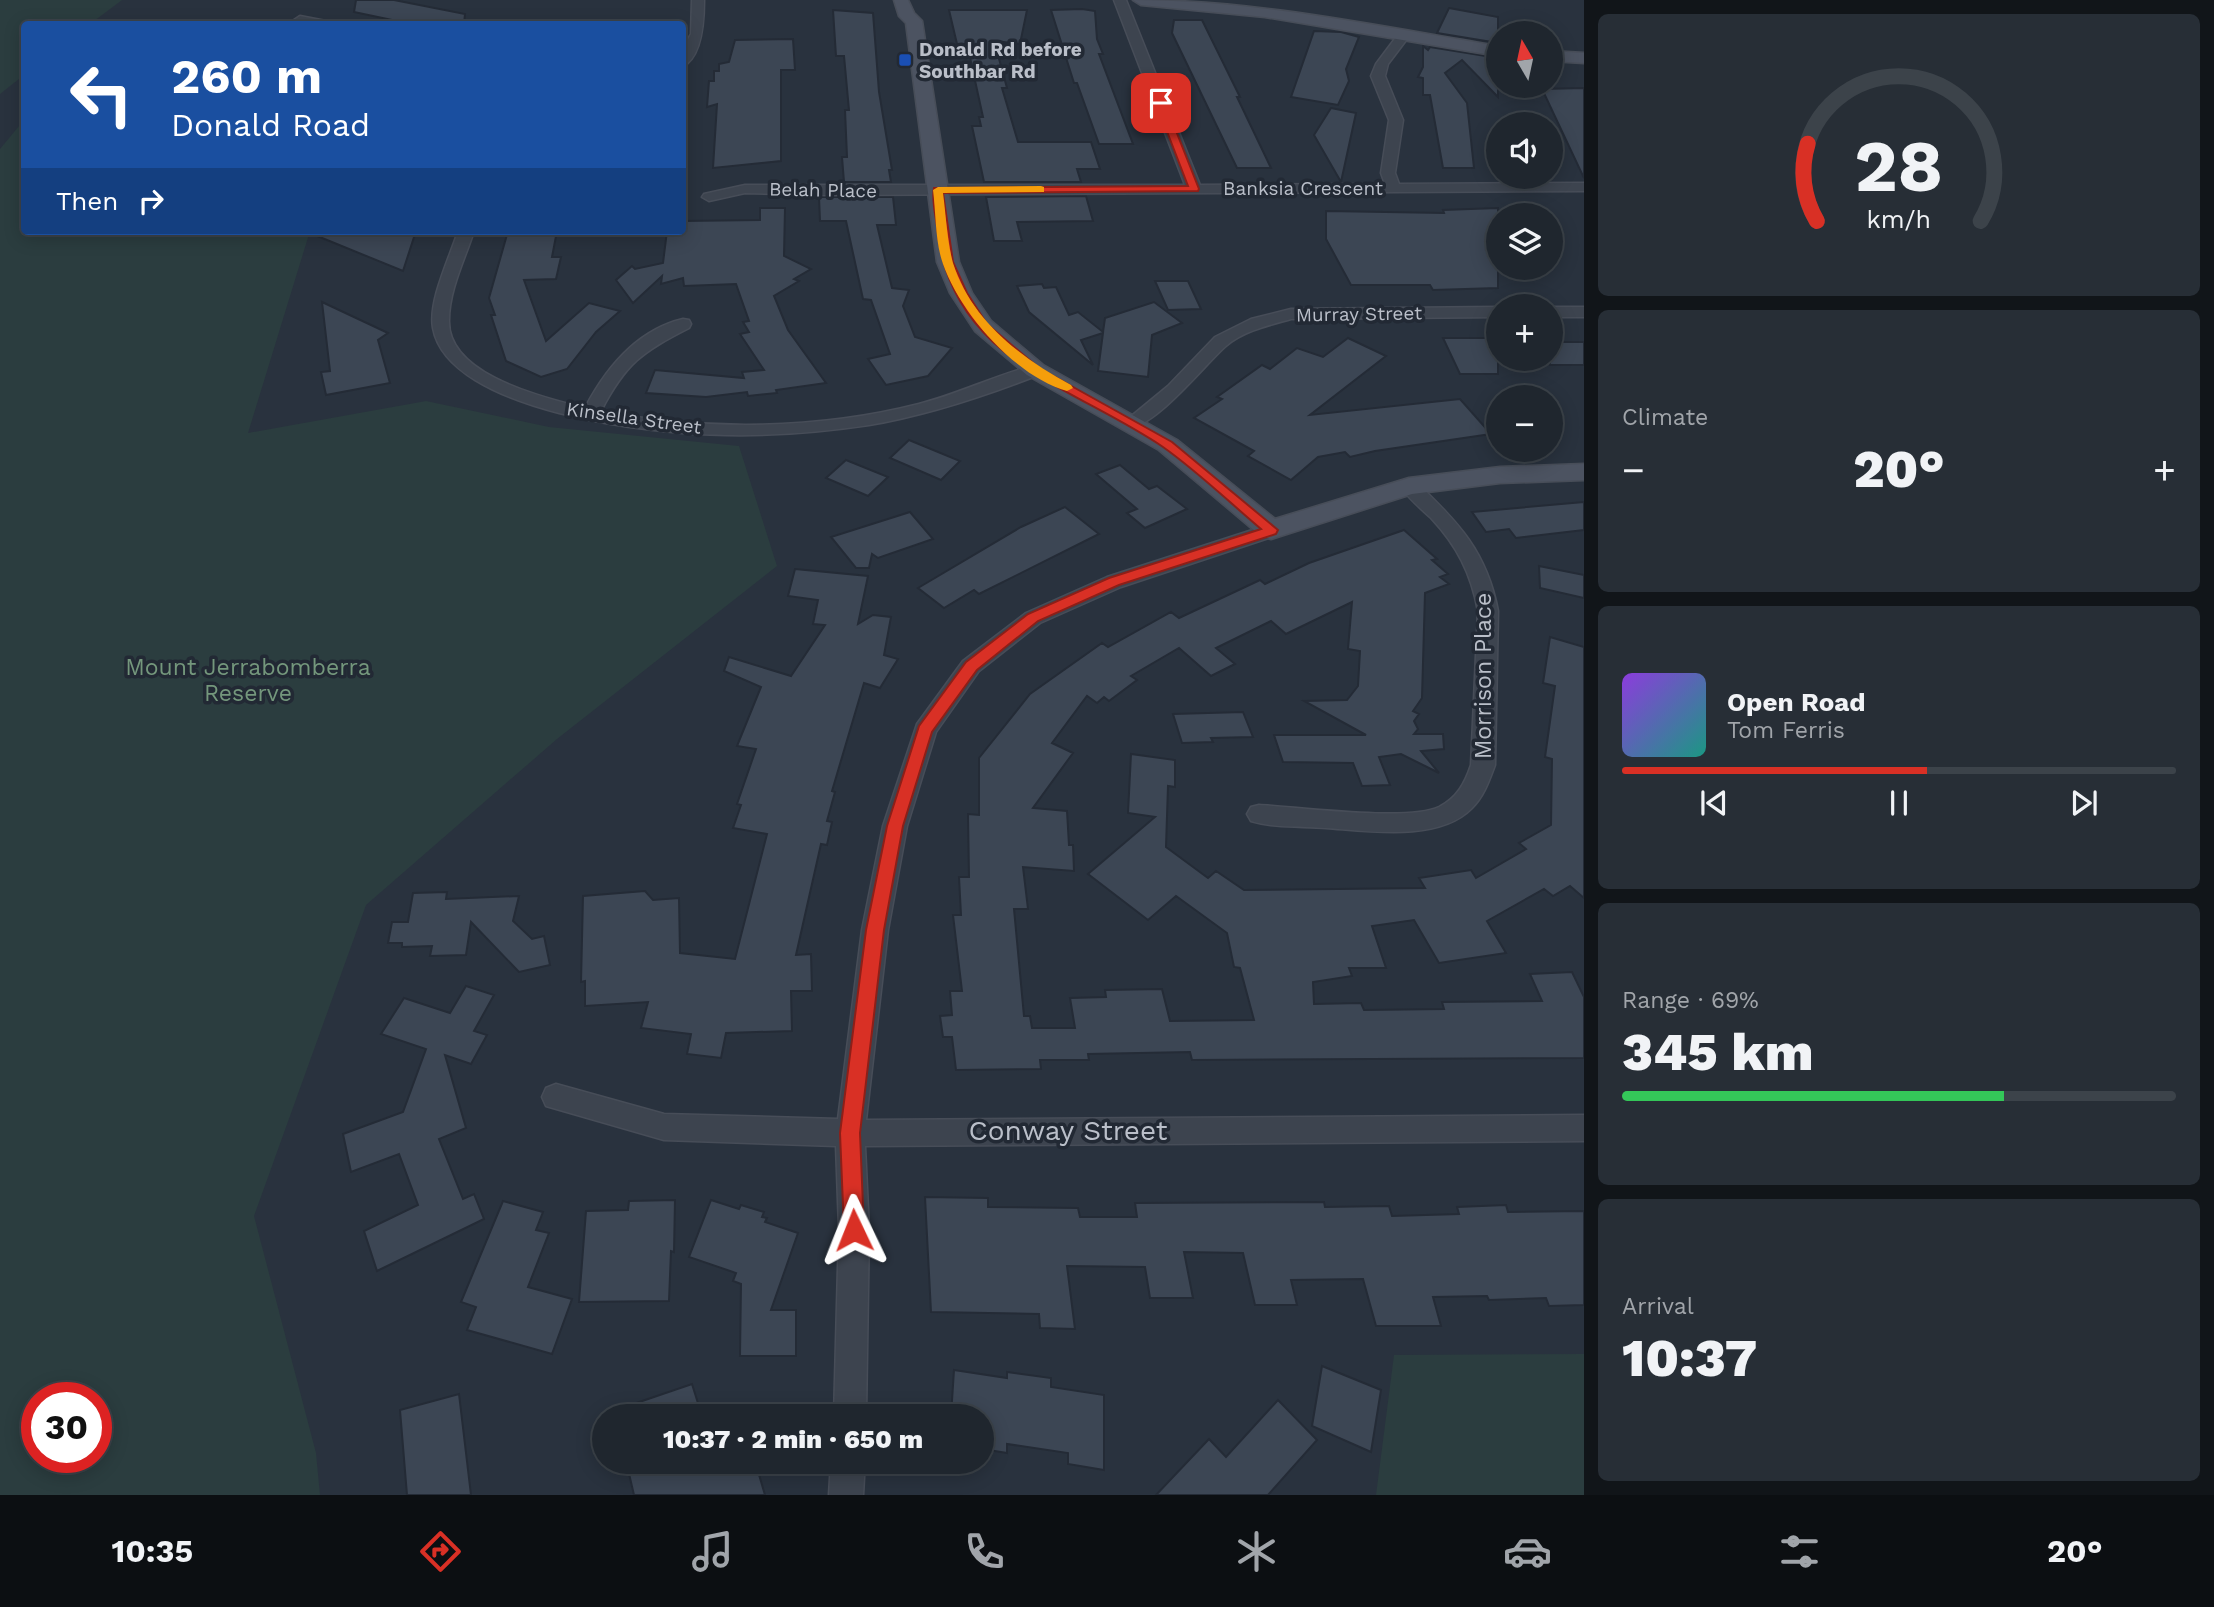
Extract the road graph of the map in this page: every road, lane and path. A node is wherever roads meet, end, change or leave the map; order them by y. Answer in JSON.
{"nodes":[{"id":1,"x":698,"y":0,"type":"edge"},
{"id":2,"x":1120,"y":0,"type":"edge"},
{"id":3,"x":1141,"y":0,"type":"edge"},
{"id":4,"x":1229,"y":0,"type":"edge"},
{"id":5,"x":898,"y":1,"type":"edge"},
{"id":6,"x":918,"y":9,"type":"edge"},
{"id":7,"x":1336,"y":15,"type":"junction"},
{"id":8,"x":300,"y":20,"type":"dead end"},
{"id":9,"x":305,"y":21,"type":"edge"},
{"id":10,"x":1404,"y":35,"type":"junction"},
{"id":11,"x":1486,"y":40,"type":"edge"},
{"id":12,"x":1563,"y":47,"type":"edge"},
{"id":13,"x":1584,"y":48,"type":"edge"},
{"id":14,"x":1486,"y":49,"type":"edge"},
{"id":15,"x":686,"y":55,"type":"edge"},
{"id":16,"x":1563,"y":57,"type":"edge"},
{"id":17,"x":1584,"y":58,"type":"edge"},
{"id":18,"x":1393,"y":187,"type":"junction"},
{"id":19,"x":1584,"y":187,"type":"edge"},
{"id":20,"x":1194,"y":189,"type":"junction"},
{"id":21,"x":938,"y":190,"type":"junction"},
{"id":22,"x":709,"y":197,"type":"dead end"},
{"id":23,"x":465,"y":235,"type":"edge"},
{"id":24,"x":1486,"y":312,"type":"edge"},
{"id":25,"x":1563,"y":312,"type":"edge"},
{"id":26,"x":1584,"y":312,"type":"edge"},
{"id":27,"x":683,"y":324,"type":"dead end"},
{"id":28,"x":1035,"y":370,"type":"junction"},
{"id":29,"x":591,"y":414,"type":"junction"},
{"id":30,"x":1132,"y":423,"type":"junction"},
{"id":31,"x":1584,"y":472,"type":"edge"},
{"id":32,"x":1409,"y":486,"type":"junction"},
{"id":33,"x":1271,"y":530,"type":"junction"},
{"id":34,"x":1259,"y":814,"type":"dead end"},
{"id":35,"x":556,"y":1097,"type":"dead end"},
{"id":36,"x":1584,"y":1128,"type":"edge"},
{"id":37,"x":850,"y":1133,"type":"junction"},
{"id":38,"x":850,"y":1404,"type":"edge"},
{"id":39,"x":847,"y":1474,"type":"edge"},
{"id":40,"x":846,"y":1495,"type":"edge"}],
"edges":[{"from":1,"to":15,"type":"street"},
{"from":2,"to":20,"type":"street"},
{"from":3,"to":7,"type":"street"},
{"from":4,"to":7,"type":"street"},
{"from":5,"to":6,"type":"street"},
{"from":6,"to":21,"type":"street"},
{"from":7,"to":10,"type":"street"},
{"from":7,"to":11,"type":"street"},
{"from":8,"to":9,"type":"street"},
{"from":10,"to":14,"type":"street"},
{"from":10,"to":18,"type":"street"},
{"from":12,"to":13,"type":"street"},
{"from":16,"to":17,"type":"street"},
{"from":18,"to":19,"type":"street","name":"Banksia Crescent"},
{"from":18,"to":20,"type":"street","name":"Banksia Crescent"},
{"from":20,"to":21,"type":"street","name":"Banksia Crescent"},
{"from":21,"to":22,"type":"street","name":"Belah Place"},
{"from":21,"to":28,"type":"street"},
{"from":23,"to":29,"type":"street","name":"Kinsella Street"},
{"from":24,"to":30,"type":"street","name":"Murray Street"},
{"from":25,"to":26,"type":"street"},
{"from":27,"to":29,"type":"street"},
{"from":28,"to":29,"type":"street","name":"Kinsella Street"},
{"from":28,"to":30,"type":"street"},
{"from":30,"to":33,"type":"street"},
{"from":31,"to":32,"type":"street"},
{"from":32,"to":33,"type":"street"},
{"from":32,"to":34,"type":"street","name":"Morrison Place"},
{"from":33,"to":37,"type":"street"},
{"from":35,"to":37,"type":"street","name":"Conway Street"},
{"from":36,"to":37,"type":"street","name":"Conway Street"},
{"from":37,"to":38,"type":"street"},
{"from":39,"to":40,"type":"street"}]}
